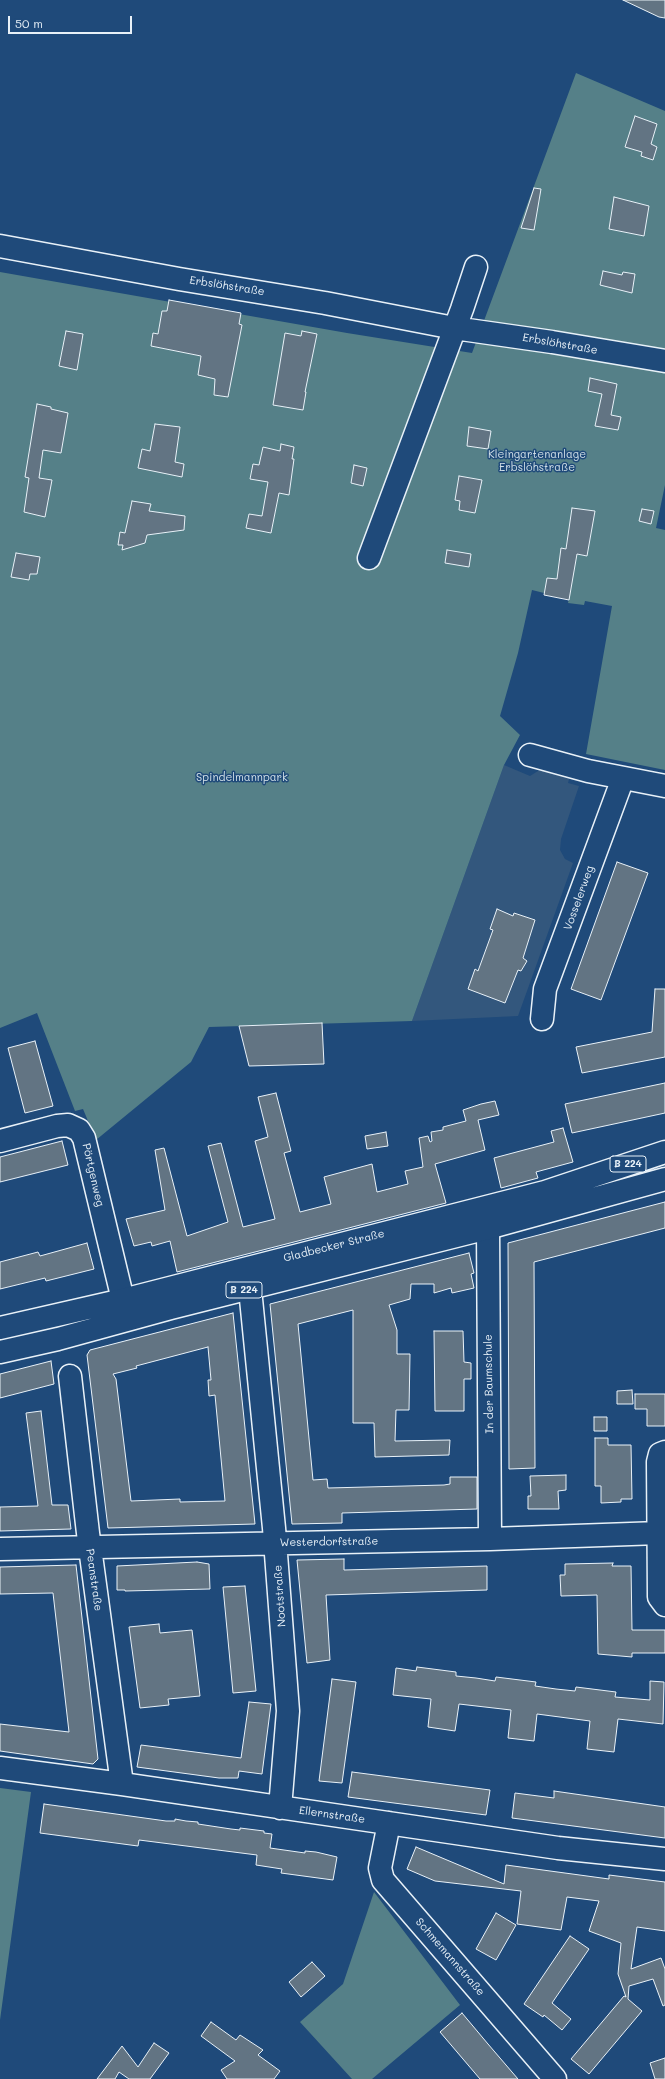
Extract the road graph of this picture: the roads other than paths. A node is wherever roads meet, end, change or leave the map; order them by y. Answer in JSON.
{"nodes":[{"id":1,"x":0,"y":246,"type":"edge"},
{"id":2,"x":476,"y":267,"type":"dead end"},
{"id":3,"x":454,"y":328,"type":"junction"},
{"id":4,"x":665,"y":361,"type":"edge"},
{"id":5,"x":369,"y":558,"type":"dead end"},
{"id":6,"x":530,"y":755,"type":"dead end"},
{"id":7,"x":623,"y":778,"type":"junction"},
{"id":8,"x":665,"y":786,"type":"edge"},
{"id":9,"x":542,"y":1020,"type":"dead end"},
{"id":10,"x":0,"y":1141,"type":"edge"},
{"id":11,"x":665,"y":1152,"type":"edge"},
{"id":12,"x":665,"y":1179,"type":"edge"},
{"id":13,"x":488,"y":1228,"type":"junction"},
{"id":14,"x":250,"y":1289,"type":"junction"},
{"id":15,"x":123,"y":1300,"type":"junction"},
{"id":16,"x":0,"y":1328,"type":"edge"},
{"id":17,"x":0,"y":1352,"type":"edge"},
{"id":18,"x":70,"y":1376,"type":"dead end"},
{"id":19,"x":665,"y":1452,"type":"edge"},
{"id":20,"x":658,"y":1533,"type":"junction"},
{"id":21,"x":490,"y":1539,"type":"junction"},
{"id":22,"x":276,"y":1543,"type":"junction"},
{"id":23,"x":90,"y":1547,"type":"junction"},
{"id":24,"x":0,"y":1549,"type":"edge"},
{"id":25,"x":665,"y":1605,"type":"edge"},
{"id":26,"x":0,"y":1768,"type":"edge"},
{"id":27,"x":122,"y":1784,"type":"junction"},
{"id":28,"x":280,"y":1808,"type":"junction"},
{"id":29,"x":389,"y":1823,"type":"junction"},
{"id":30,"x":665,"y":1859,"type":"edge"},
{"id":31,"x":555,"y":2079,"type":"edge"}],
"edges":[{"from":1,"to":3,"type":"street","name":"Erbslöhstraße"},
{"from":2,"to":3,"type":"street"},
{"from":3,"to":4,"type":"street","name":"Erbslöhstraße"},
{"from":3,"to":5,"type":"street"},
{"from":6,"to":7,"type":"street"},
{"from":7,"to":8,"type":"street"},
{"from":7,"to":9,"type":"street","name":"Vosselerweg"},
{"from":10,"to":15,"type":"street","name":"Pörtgenweg"},
{"from":11,"to":15,"type":"street","name":"Gladbecker Straße","number":"B 224"},
{"from":12,"to":13,"type":"street","name":"Gladbecker Straße","number":"B 224"},
{"from":13,"to":14,"type":"street","name":"Gladbecker Straße","number":"B 224"},
{"from":13,"to":21,"type":"street","name":"In der Baumschule"},
{"from":14,"to":17,"type":"street","name":"Gladbecker Straße","number":"B 224"},
{"from":14,"to":22,"type":"street","name":"Nootstraße"},
{"from":15,"to":16,"type":"street","name":"Gladbecker Straße","number":"B 224"},
{"from":18,"to":23,"type":"street","name":"Peanstraße"},
{"from":19,"to":20,"type":"street"},
{"from":20,"to":21,"type":"street","name":"Westerdorfstraße"},
{"from":20,"to":25,"type":"street"},
{"from":21,"to":22,"type":"street","name":"Westerdorfstraße"},
{"from":22,"to":23,"type":"street","name":"Westerdorfstraße"},
{"from":22,"to":28,"type":"street","name":"Nootstraße"},
{"from":23,"to":24,"type":"street","name":"Westerdorfstraße"},
{"from":23,"to":27,"type":"street","name":"Peanstraße"},
{"from":26,"to":27,"type":"street","name":"Ellernstraße"},
{"from":27,"to":28,"type":"street","name":"Ellernstraße"},
{"from":28,"to":29,"type":"street","name":"Ellernstraße"},
{"from":29,"to":30,"type":"street","name":"Ellernstraße"},
{"from":29,"to":31,"type":"street","name":"Schmemannstraße"}]}
